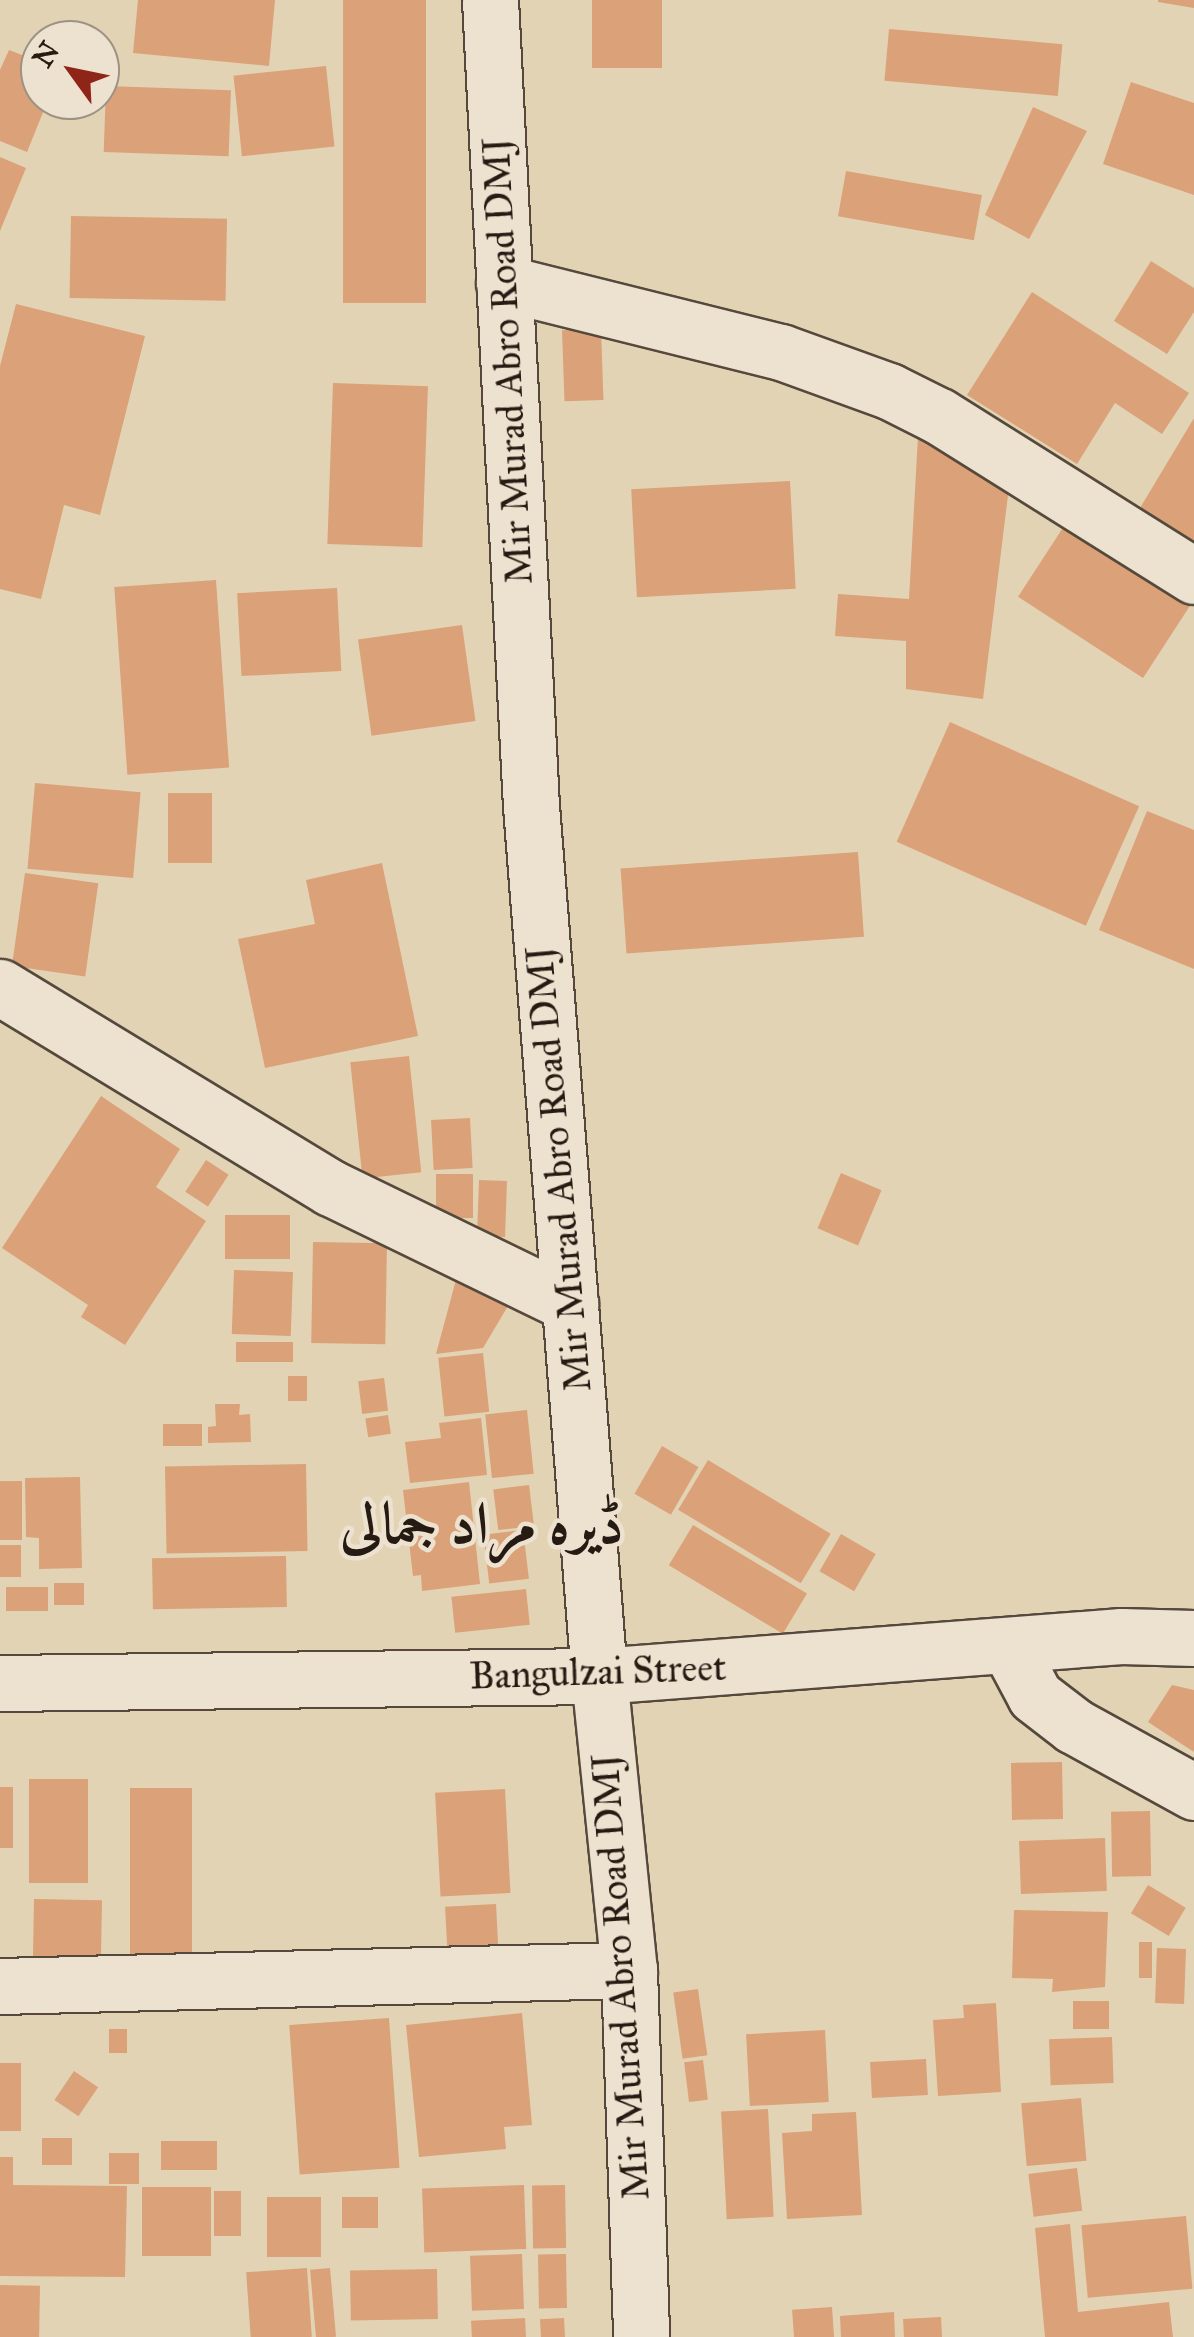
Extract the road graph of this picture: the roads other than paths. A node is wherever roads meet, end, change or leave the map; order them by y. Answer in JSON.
{"nodes":[{"id":1,"x":490,"y":0,"type":"edge"},
{"id":2,"x":504,"y":283,"type":"junction"},
{"id":3,"x":1194,"y":576,"type":"edge"},
{"id":4,"x":0,"y":987,"type":"edge"},
{"id":5,"x":570,"y":1304,"type":"junction"},
{"id":6,"x":1194,"y":1638,"type":"edge"},
{"id":7,"x":1010,"y":1647,"type":"junction"},
{"id":8,"x":599,"y":1676,"type":"junction"},
{"id":9,"x":0,"y":1682,"type":"edge"},
{"id":10,"x":1194,"y":1792,"type":"edge"},
{"id":11,"x":629,"y":1970,"type":"junction"},
{"id":12,"x":0,"y":1986,"type":"edge"},
{"id":13,"x":641,"y":2337,"type":"edge"}],
"edges":[{"from":1,"to":2,"type":"street","name":"Mir Murad Abro Road DMJ"},
{"from":2,"to":3,"type":"street"},
{"from":2,"to":5,"type":"street","name":"Mir Murad Abro Road DMJ"},
{"from":4,"to":5,"type":"street"},
{"from":5,"to":8,"type":"street","name":"Mir Murad Abro Road DMJ"},
{"from":6,"to":7,"type":"street","name":"Bangulzai Street"},
{"from":7,"to":8,"type":"street","name":"Bangulzai Street"},
{"from":7,"to":10,"type":"street"},
{"from":8,"to":9,"type":"street","name":"Bangulzai Street"},
{"from":8,"to":11,"type":"street","name":"Mir Murad Abro Road DMJ"},
{"from":11,"to":12,"type":"street"},
{"from":11,"to":13,"type":"street","name":"Mir Murad Abro Road DMJ"}]}
